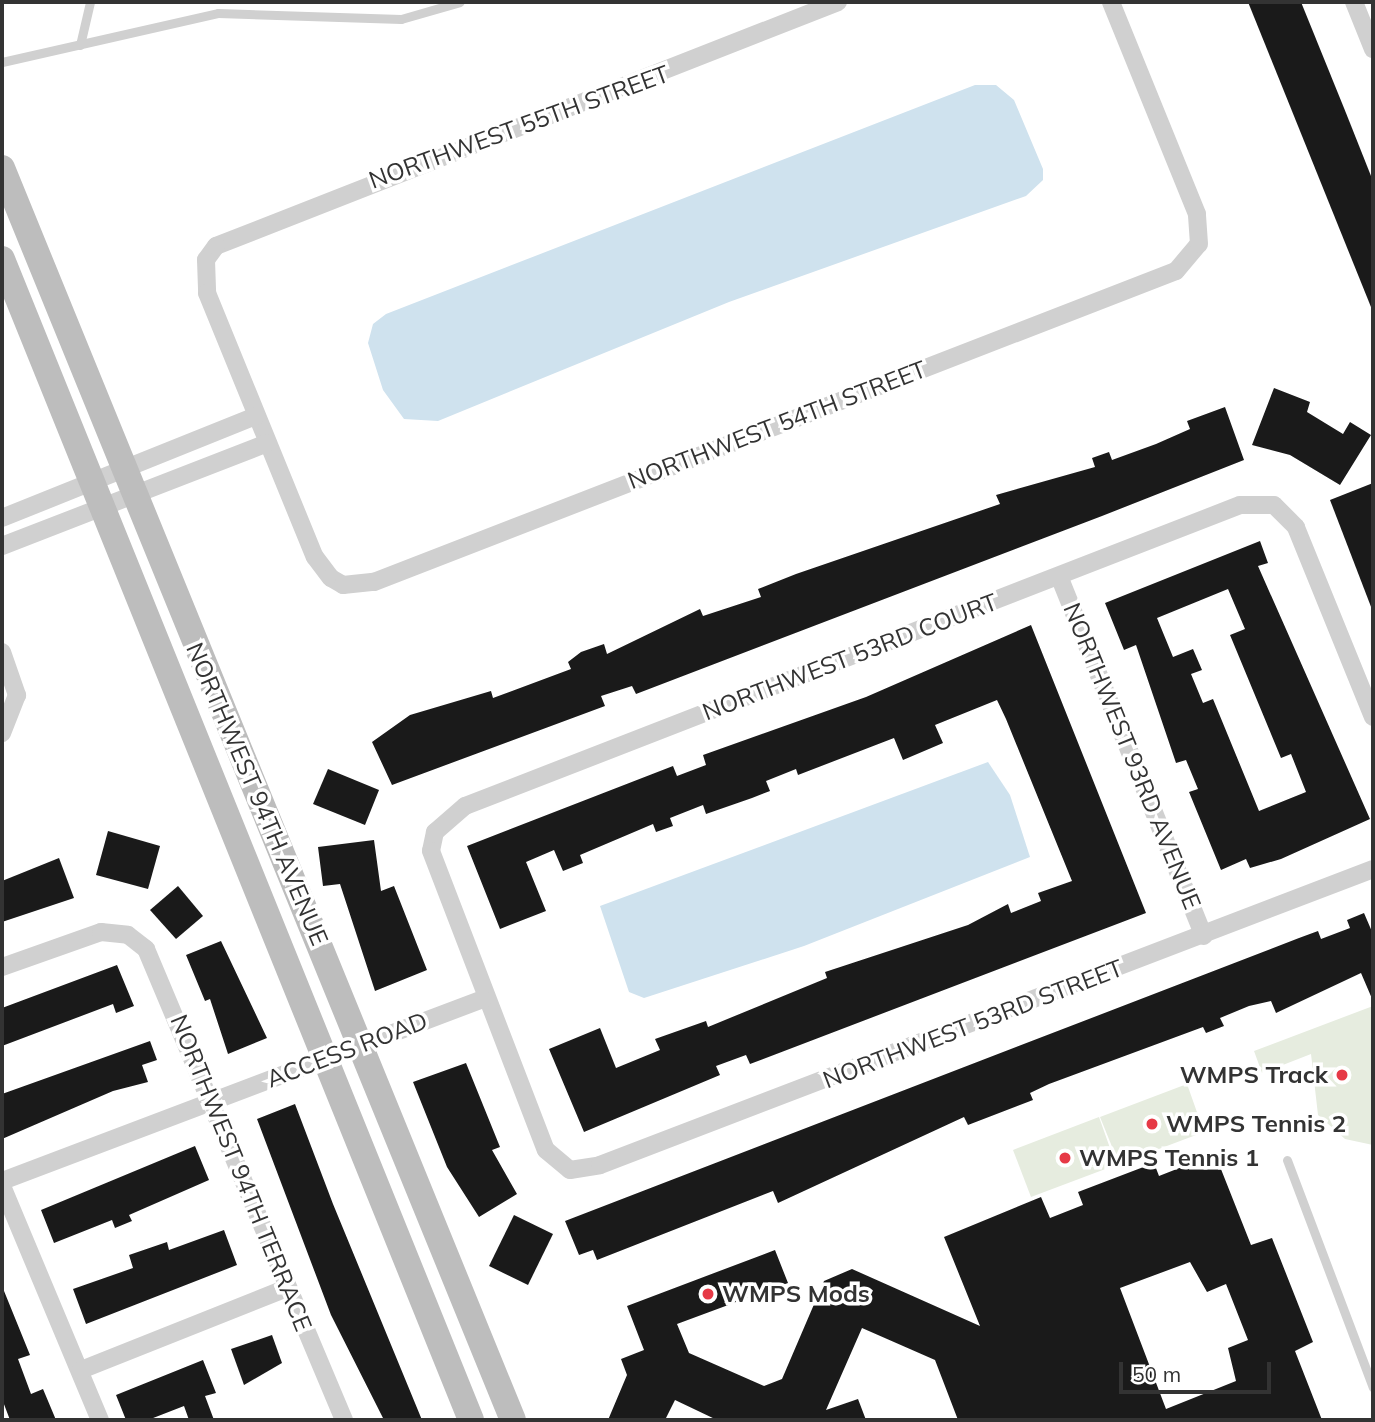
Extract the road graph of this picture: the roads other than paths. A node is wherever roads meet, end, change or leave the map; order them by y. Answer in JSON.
{"nodes":[{"id":1,"x":90,"y":2,"type":"edge"},
{"id":2,"x":460,"y":2,"type":"edge"},
{"id":3,"x":838,"y":2,"type":"edge"},
{"id":4,"x":1111,"y":2,"type":"edge"},
{"id":5,"x":1354,"y":2,"type":"edge"},
{"id":6,"x":80,"y":45,"type":"junction"},
{"id":7,"x":1373,"y":49,"type":"edge"},
{"id":8,"x":2,"y":62,"type":"edge"},
{"id":9,"x":2,"y":168,"type":"edge"},
{"id":10,"x":2,"y":259,"type":"edge"},
{"id":11,"x":256,"y":416,"type":"junction"},
{"id":12,"x":268,"y":443,"type":"junction"},
{"id":13,"x":123,"y":470,"type":"junction"},
{"id":14,"x":92,"y":483,"type":"junction"},
{"id":15,"x":134,"y":497,"type":"junction"},
{"id":16,"x":103,"y":509,"type":"junction"},
{"id":17,"x":2,"y":518,"type":"edge"},
{"id":18,"x":2,"y":546,"type":"edge"},
{"id":19,"x":1059,"y":576,"type":"junction"},
{"id":20,"x":2,"y":652,"type":"edge"},
{"id":21,"x":1373,"y":717,"type":"edge"},
{"id":22,"x":2,"y":733,"type":"edge"},
{"id":23,"x":1373,"y":869,"type":"edge"},
{"id":24,"x":1205,"y":936,"type":"junction"},
{"id":25,"x":2,"y":967,"type":"edge"},
{"id":26,"x":483,"y":999,"type":"junction"},
{"id":27,"x":362,"y":1046,"type":"junction"},
{"id":28,"x":326,"y":1060,"type":"junction"},
{"id":29,"x":212,"y":1101,"type":"junction"},
{"id":30,"x":1287,"y":1160,"type":"dead end"},
{"id":31,"x":2,"y":1183,"type":"edge"},
{"id":32,"x":287,"y":1288,"type":"junction"},
{"id":33,"x":81,"y":1370,"type":"junction"},
{"id":34,"x":1373,"y":1387,"type":"edge"},
{"id":35,"x":100,"y":1420,"type":"edge"},
{"id":36,"x":344,"y":1420,"type":"edge"},
{"id":37,"x":471,"y":1420,"type":"edge"},
{"id":38,"x":513,"y":1420,"type":"edge"}],
"edges":[{"from":1,"to":6,"type":"lane"},
{"from":2,"to":6,"type":"lane"},
{"from":3,"to":11,"type":"street","name":"NORTHWEST 55TH STREET"},
{"from":4,"to":12,"type":"street","name":"NORTHWEST 54TH STREET"},
{"from":5,"to":7,"type":"street"},
{"from":6,"to":8,"type":"lane"},
{"from":9,"to":13,"type":"street","name":"NORTHWEST 94TH AVENUE"},
{"from":10,"to":14,"type":"street","name":"NORTHWEST 94TH AVENUE"},
{"from":11,"to":12,"type":"street"},
{"from":11,"to":13,"type":"street"},
{"from":12,"to":15,"type":"street"},
{"from":13,"to":14,"type":"street"},
{"from":13,"to":15,"type":"street","name":"NORTHWEST 94TH AVENUE"},
{"from":14,"to":16,"type":"street","name":"NORTHWEST 94TH AVENUE"},
{"from":14,"to":17,"type":"street"},
{"from":15,"to":16,"type":"street"},
{"from":15,"to":27,"type":"street","name":"NORTHWEST 94TH AVENUE"},
{"from":16,"to":18,"type":"street"},
{"from":16,"to":28,"type":"street","name":"NORTHWEST 94TH AVENUE"},
{"from":19,"to":21,"type":"street","name":"NORTHWEST 53RD COURT"},
{"from":19,"to":24,"type":"street","name":"NORTHWEST 93RD AVENUE"},
{"from":19,"to":26,"type":"street","name":"NORTHWEST 53RD COURT"},
{"from":20,"to":22,"type":"street"},
{"from":23,"to":24,"type":"street","name":"NORTHWEST 53RD STREET"},
{"from":24,"to":26,"type":"street","name":"NORTHWEST 53RD STREET"},
{"from":25,"to":29,"type":"street","name":"NORTHWEST 94TH TERRACE"},
{"from":26,"to":27,"type":"street","name":"ACCESS ROAD"},
{"from":27,"to":28,"type":"street","name":"ACCESS ROAD"},
{"from":27,"to":38,"type":"street","name":"NORTHWEST 94TH AVENUE"},
{"from":28,"to":29,"type":"street","name":"ACCESS ROAD"},
{"from":28,"to":37,"type":"street","name":"NORTHWEST 94TH AVENUE"},
{"from":29,"to":31,"type":"street","name":"ACCESS ROAD"},
{"from":29,"to":32,"type":"street","name":"NORTHWEST 94TH TERRACE"},
{"from":30,"to":34,"type":"lane"},
{"from":31,"to":33,"type":"street"},
{"from":32,"to":33,"type":"street"},
{"from":32,"to":36,"type":"street","name":"NORTHWEST 94TH TERRACE"},
{"from":33,"to":35,"type":"street"}]}
